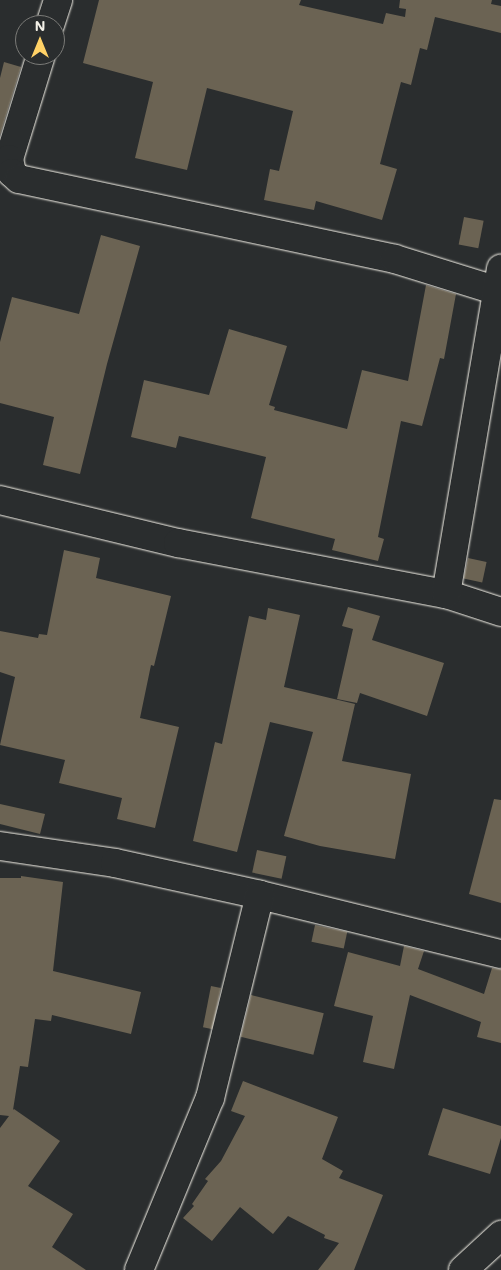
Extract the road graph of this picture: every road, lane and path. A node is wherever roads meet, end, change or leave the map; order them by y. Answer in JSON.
{"nodes":[{"id":1,"x":58,"y":0,"type":"edge"},
{"id":2,"x":53,"y":15,"type":"edge"},
{"id":3,"x":38,"y":65,"type":"edge"},
{"id":4,"x":500,"y":284,"type":"edge"},
{"id":5,"x":0,"y":500,"type":"edge"},
{"id":6,"x":446,"y":594,"type":"junction"},
{"id":7,"x":501,"y":612,"type":"edge"},
{"id":8,"x":0,"y":846,"type":"edge"},
{"id":9,"x":260,"y":896,"type":"junction"},
{"id":10,"x":501,"y":954,"type":"edge"},
{"id":11,"x":501,"y":1235,"type":"edge"},
{"id":12,"x":139,"y":1270,"type":"edge"},
{"id":13,"x":463,"y":1270,"type":"edge"}],
"edges":[{"from":1,"to":2,"type":"street"},
{"from":3,"to":4,"type":"street"},
{"from":4,"to":6,"type":"street"},
{"from":5,"to":6,"type":"street"},
{"from":6,"to":7,"type":"street"},
{"from":8,"to":9,"type":"street"},
{"from":9,"to":10,"type":"street"},
{"from":9,"to":12,"type":"street"},
{"from":11,"to":13,"type":"street"}]}
